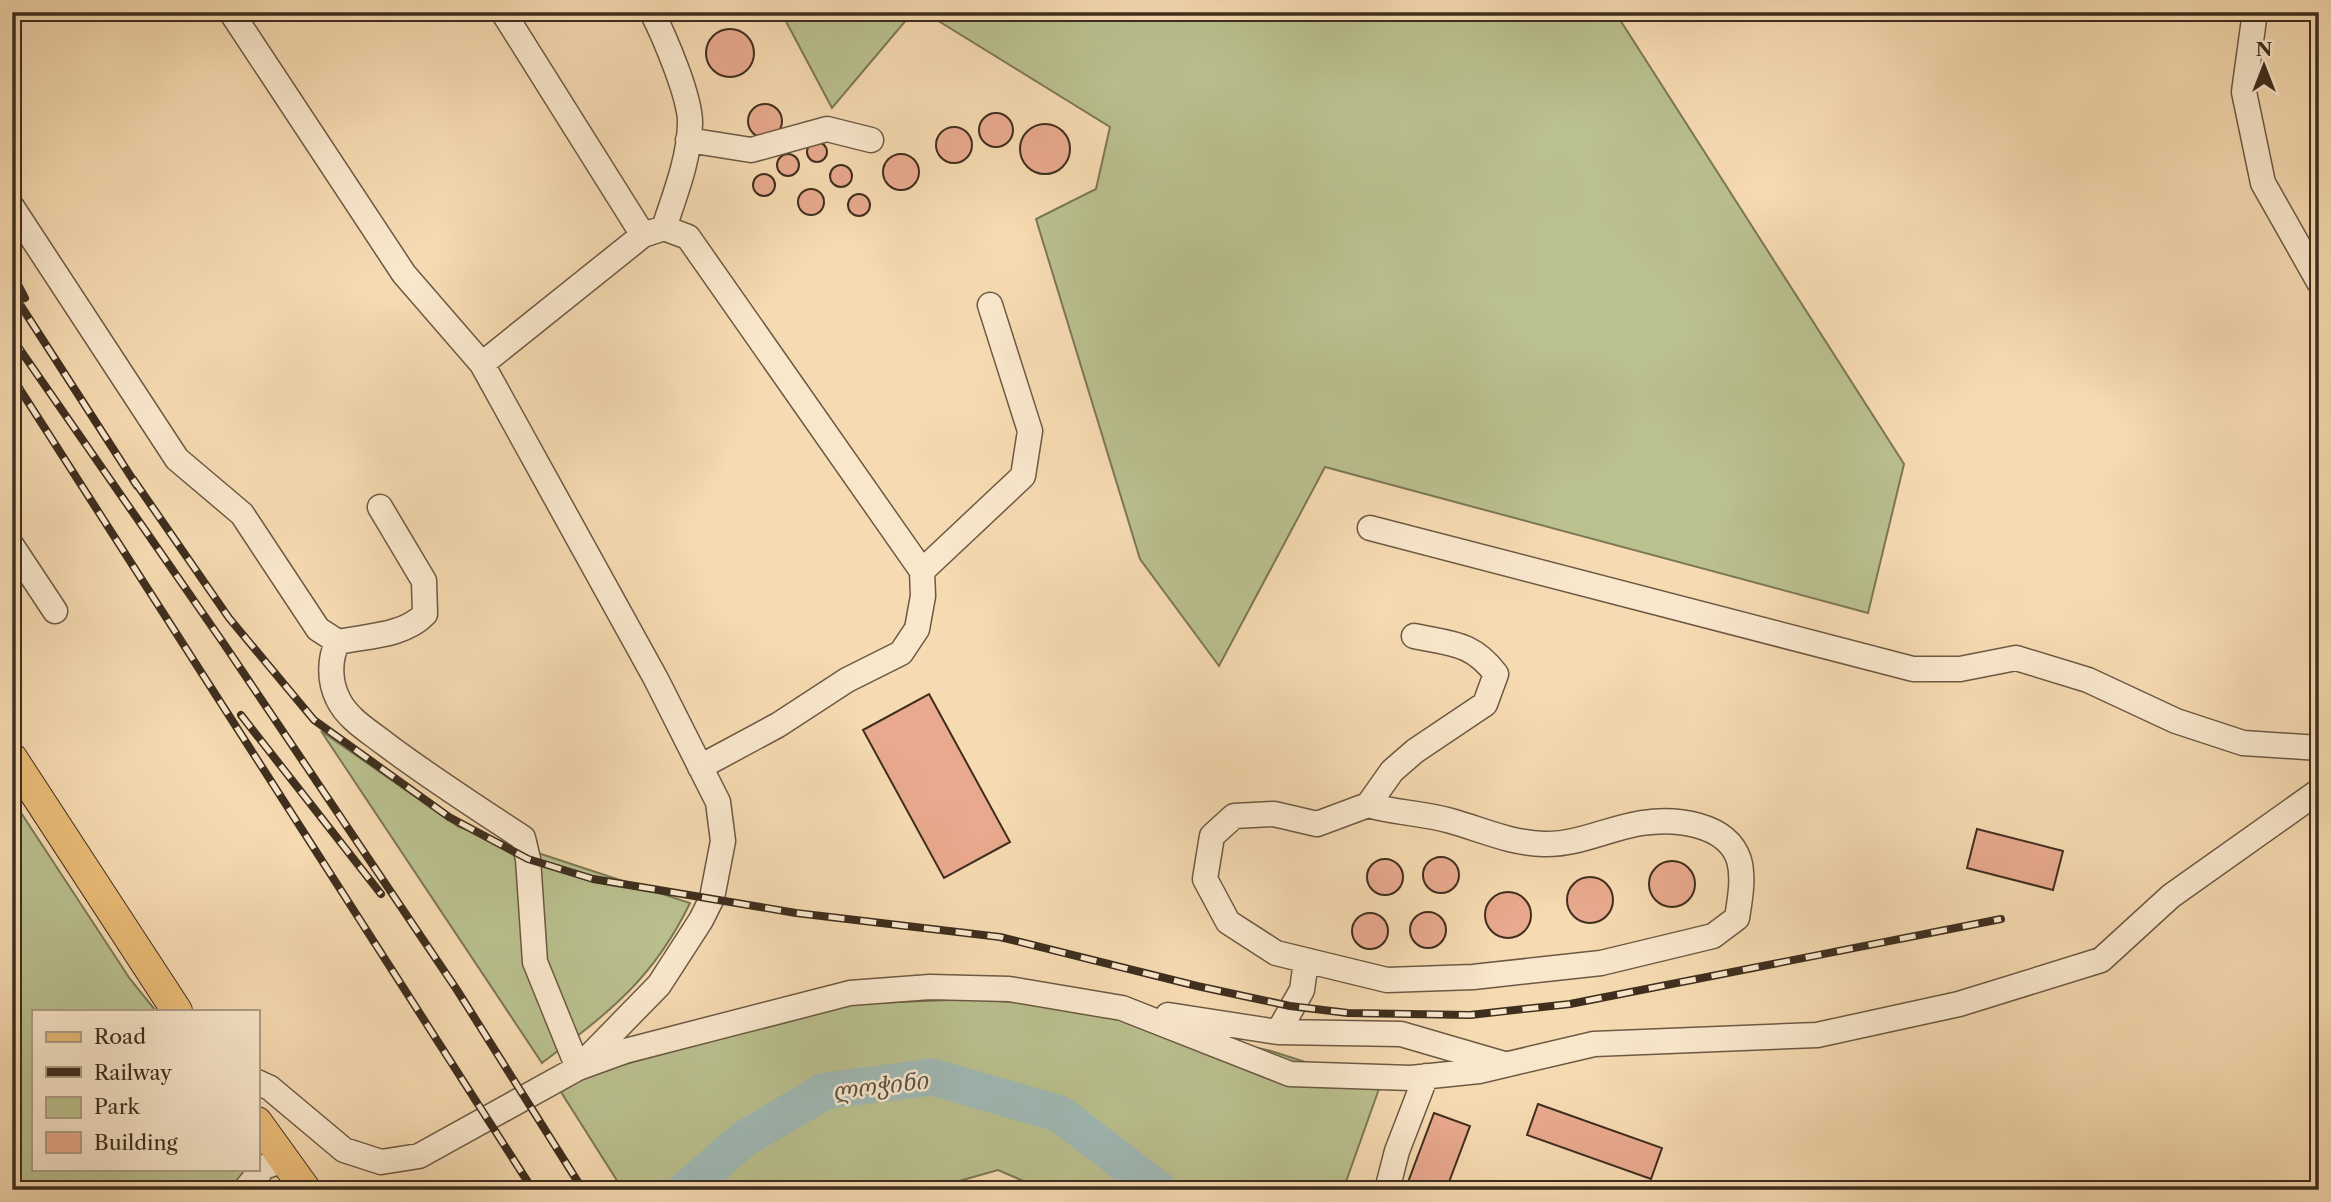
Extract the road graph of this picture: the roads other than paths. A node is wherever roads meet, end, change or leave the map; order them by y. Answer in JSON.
{"nodes":[{"id":1,"x":231,"y":12,"type":"edge"},
{"id":2,"x":503,"y":12,"type":"edge"},
{"id":3,"x":652,"y":12,"type":"edge"},
{"id":4,"x":677,"y":12,"type":"edge"},
{"id":5,"x":2255,"y":12,"type":"edge"},
{"id":6,"x":665,"y":37,"type":"junction"},
{"id":7,"x":688,"y":140,"type":"junction"},
{"id":8,"x":871,"y":140,"type":"dead end"},
{"id":9,"x":12,"y":207,"type":"edge"},
{"id":10,"x":654,"y":231,"type":"junction"},
{"id":11,"x":2319,"y":282,"type":"edge"},
{"id":12,"x":990,"y":305,"type":"dead end"},
{"id":13,"x":482,"y":364,"type":"junction"},
{"id":14,"x":380,"y":507,"type":"dead end"},
{"id":15,"x":1370,"y":528,"type":"dead end"},
{"id":16,"x":12,"y":546,"type":"edge"},
{"id":17,"x":922,"y":571,"type":"junction"},
{"id":18,"x":55,"y":611,"type":"dead end"},
{"id":19,"x":1414,"y":636,"type":"dead end"},
{"id":20,"x":338,"y":642,"type":"junction"},
{"id":21,"x":2319,"y":748,"type":"edge"},
{"id":22,"x":12,"y":758,"type":"edge"},
{"id":23,"x":700,"y":767,"type":"junction"},
{"id":24,"x":2319,"y":792,"type":"edge"},
{"id":25,"x":1368,"y":805,"type":"junction"},
{"id":26,"x":1306,"y":961,"type":"junction"},
{"id":27,"x":1122,"y":1008,"type":"junction"},
{"id":28,"x":176,"y":1010,"type":"edge"},
{"id":29,"x":1278,"y":1032,"type":"junction"},
{"id":30,"x":1506,"y":1065,"type":"junction"},
{"id":31,"x":578,"y":1068,"type":"junction"},
{"id":32,"x":1426,"y":1076,"type":"junction"},
{"id":33,"x":259,"y":1083,"type":"edge"},
{"id":34,"x":259,"y":1129,"type":"edge"},
{"id":35,"x":269,"y":1164,"type":"edge"},
{"id":36,"x":245,"y":1190,"type":"edge"},
{"id":37,"x":306,"y":1190,"type":"edge"},
{"id":38,"x":1387,"y":1190,"type":"edge"}],
"edges":[{"from":1,"to":13,"type":"street"},
{"from":2,"to":10,"type":"street"},
{"from":3,"to":6,"type":"street"},
{"from":4,"to":6,"type":"street"},
{"from":5,"to":11,"type":"street"},
{"from":6,"to":7,"type":"street"},
{"from":7,"to":8,"type":"street"},
{"from":7,"to":10,"type":"street"},
{"from":9,"to":20,"type":"street"},
{"from":10,"to":13,"type":"street"},
{"from":10,"to":17,"type":"street"},
{"from":12,"to":17,"type":"street"},
{"from":13,"to":23,"type":"street"},
{"from":14,"to":20,"type":"street"},
{"from":15,"to":21,"type":"street"},
{"from":16,"to":18,"type":"street"},
{"from":17,"to":23,"type":"street"},
{"from":19,"to":25,"type":"street"},
{"from":20,"to":31,"type":"street"},
{"from":22,"to":28,"type":"main road"},
{"from":23,"to":31,"type":"street"},
{"from":24,"to":30,"type":"street"},
{"from":25,"to":26,"type":"street"},
{"from":25,"to":26,"type":"street"},
{"from":26,"to":29,"type":"street"},
{"from":27,"to":29,"type":"street"},
{"from":27,"to":31,"type":"street"},
{"from":27,"to":32,"type":"street"},
{"from":29,"to":30,"type":"street"},
{"from":30,"to":32,"type":"street"},
{"from":31,"to":33,"type":"street"},
{"from":32,"to":38,"type":"street"},
{"from":34,"to":35,"type":"main road"},
{"from":35,"to":36,"type":"street"},
{"from":35,"to":37,"type":"main road"}]}
